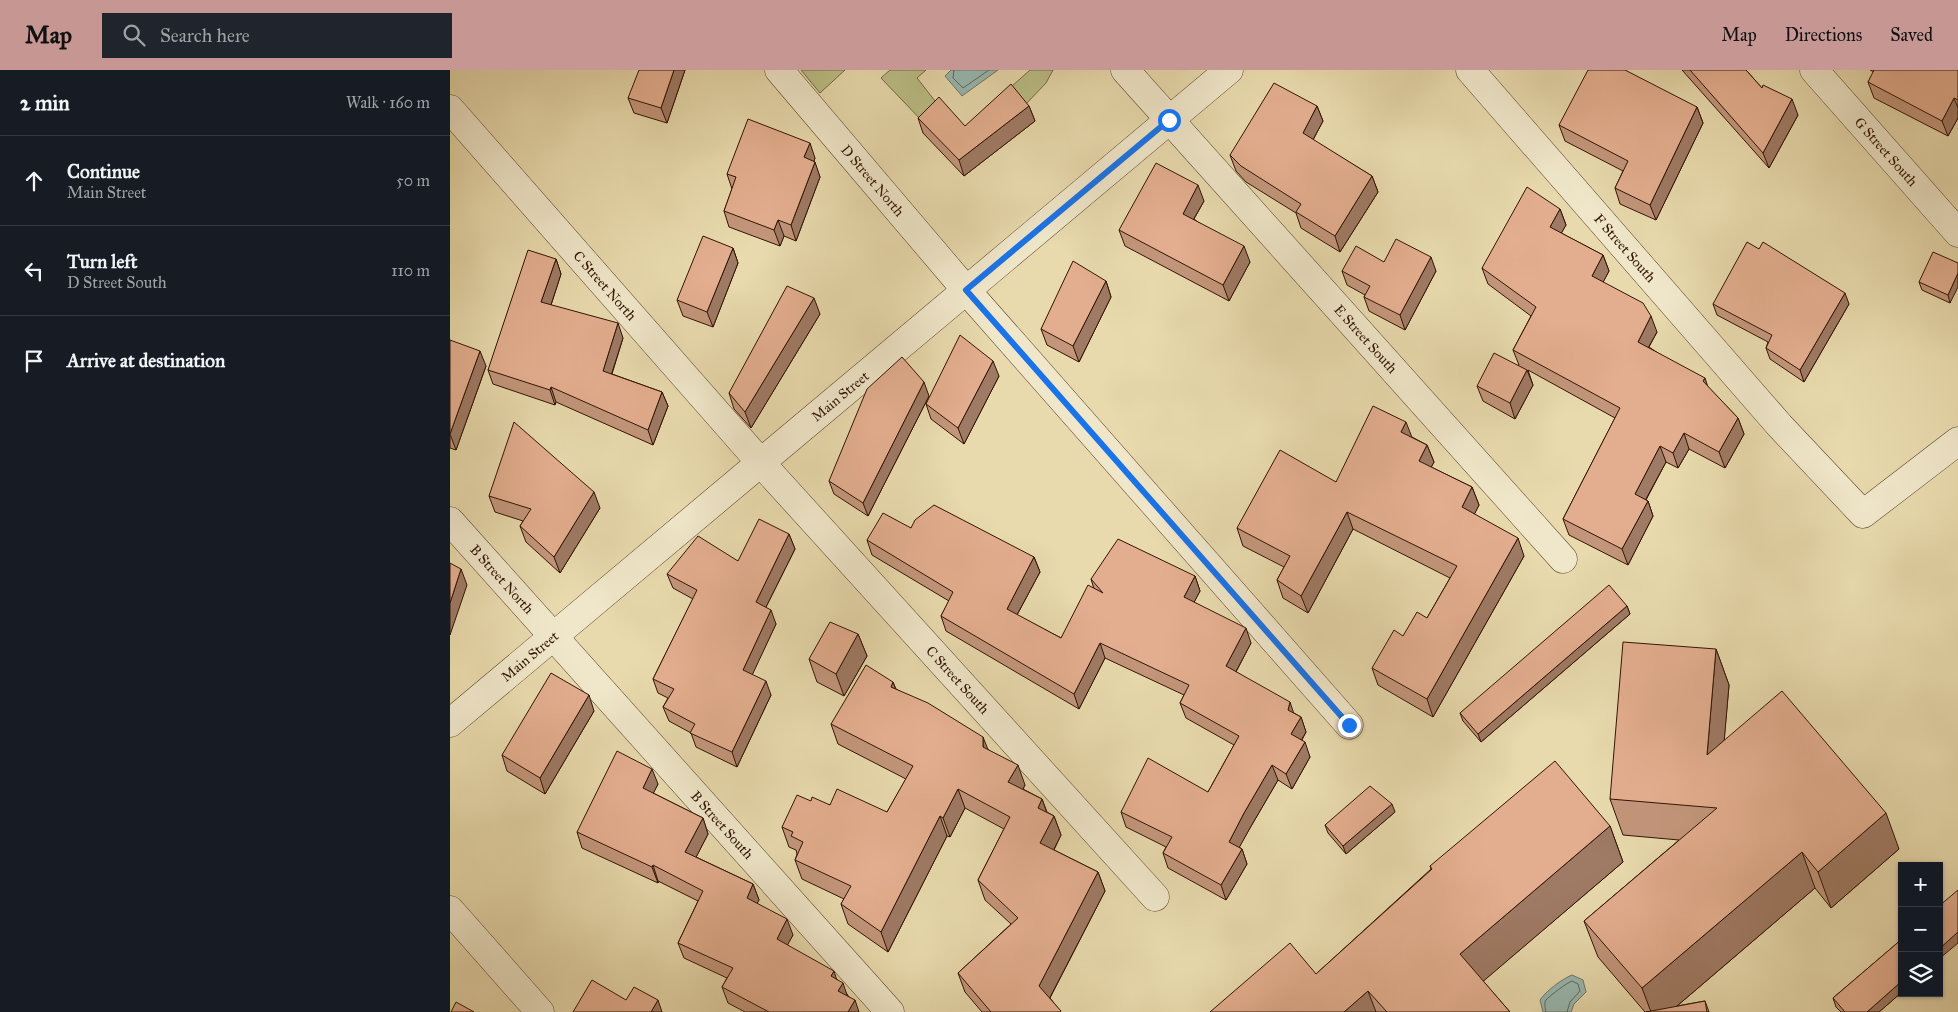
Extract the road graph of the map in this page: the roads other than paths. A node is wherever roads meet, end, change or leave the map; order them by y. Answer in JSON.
{"nodes":[{"id":1,"x":780,"y":70,"type":"edge"},
{"id":2,"x":1124,"y":70,"type":"edge"},
{"id":3,"x":1229,"y":70,"type":"edge"},
{"id":4,"x":1470,"y":70,"type":"edge"},
{"id":5,"x":1814,"y":70,"type":"edge"},
{"id":6,"x":450,"y":109,"type":"edge"},
{"id":7,"x":1169,"y":120,"type":"junction"},
{"id":8,"x":1958,"y":233,"type":"edge"},
{"id":9,"x":966,"y":290,"type":"junction"},
{"id":10,"x":1958,"y":441,"type":"edge"},
{"id":11,"x":761,"y":463,"type":"junction"},
{"id":12,"x":450,"y":521,"type":"edge"},
{"id":13,"x":1563,"y":559,"type":"dead end"},
{"id":14,"x":553,"y":637,"type":"junction"},
{"id":15,"x":450,"y":723,"type":"edge"},
{"id":16,"x":1349,"y":725,"type":"dead end"},
{"id":17,"x":1155,"y":897,"type":"dead end"},
{"id":18,"x":450,"y":910,"type":"edge"},
{"id":19,"x":540,"y":1012,"type":"edge"},
{"id":20,"x":890,"y":1012,"type":"edge"}],
"edges":[{"from":1,"to":9,"type":"lane","name":"D Street North"},
{"from":2,"to":7,"type":"lane","name":"E Street South"},
{"from":3,"to":7,"type":"lane","name":"Main Street"},
{"from":4,"to":10,"type":"lane","name":"F Street South"},
{"from":5,"to":8,"type":"lane","name":"G Street South"},
{"from":6,"to":11,"type":"lane","name":"C Street North"},
{"from":7,"to":9,"type":"lane","name":"Main Street"},
{"from":7,"to":13,"type":"lane","name":"E Street South"},
{"from":9,"to":11,"type":"lane","name":"Main Street"},
{"from":9,"to":16,"type":"lane","name":"D Street North"},
{"from":11,"to":14,"type":"lane","name":"Main Street"},
{"from":11,"to":17,"type":"lane","name":"C Street South"},
{"from":12,"to":14,"type":"lane","name":"B Street North"},
{"from":14,"to":15,"type":"lane","name":"Main Street"},
{"from":14,"to":20,"type":"lane","name":"B Street South"},
{"from":18,"to":19,"type":"lane"}]}
